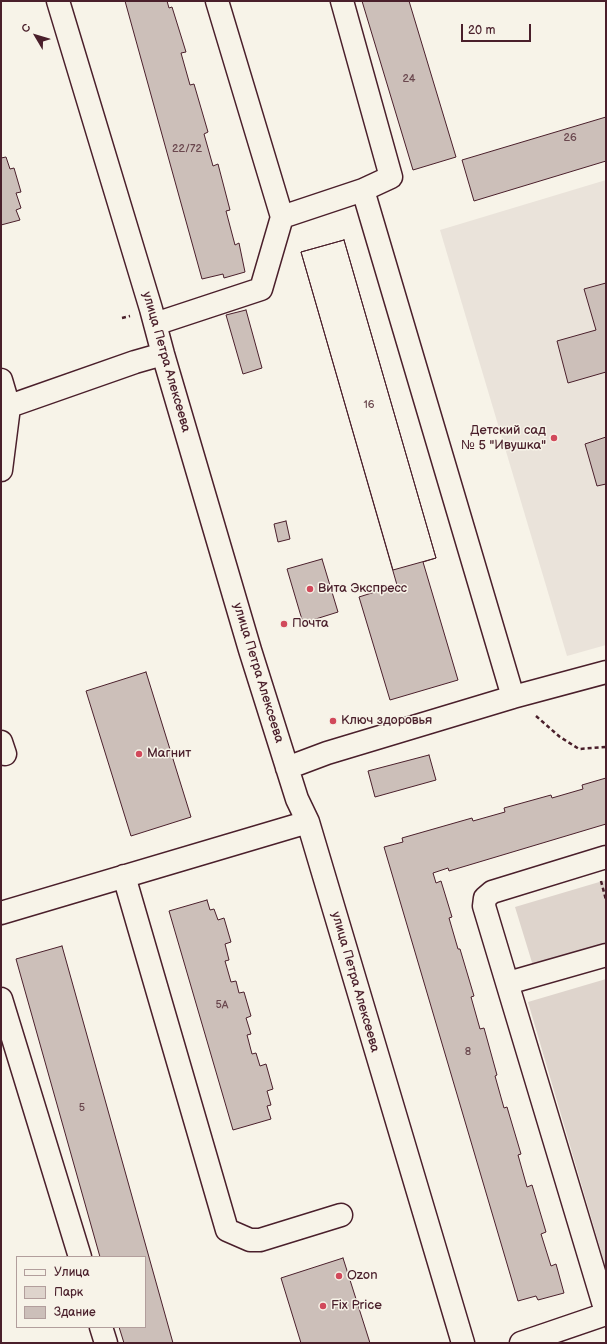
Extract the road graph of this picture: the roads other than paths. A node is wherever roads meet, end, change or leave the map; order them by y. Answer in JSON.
{"nodes":[{"id":1,"x":58,"y":1,"type":"edge"},
{"id":2,"x":217,"y":1,"type":"edge"},
{"id":3,"x":342,"y":1,"type":"edge"},
{"id":4,"x":363,"y":190,"type":"junction"},
{"id":5,"x":282,"y":217,"type":"junction"},
{"id":6,"x":155,"y":324,"type":"junction"},
{"id":7,"x":163,"y":354,"type":"junction"},
{"id":8,"x":1,"y":380,"type":"edge"},
{"id":9,"x":5,"y":408,"type":"edge"},
{"id":10,"x":1,"y":470,"type":"edge"},
{"id":11,"x":606,"y":672,"type":"edge"},
{"id":12,"x":513,"y":697,"type":"junction"},
{"id":13,"x":287,"y":768,"type":"junction"},
{"id":14,"x":308,"y":822,"type":"junction"},
{"id":15,"x":606,"y":857,"type":"edge"},
{"id":16,"x":124,"y":876,"type":"junction"},
{"id":17,"x":1,"y":913,"type":"edge"},
{"id":18,"x":606,"y":955,"type":"edge"},
{"id":19,"x":508,"y":982,"type":"junction"},
{"id":20,"x":1,"y":999,"type":"edge"},
{"id":21,"x":341,"y":1215,"type":"dead end"},
{"id":22,"x":80,"y":1256,"type":"edge"},
{"id":23,"x":606,"y":1313,"type":"edge"},
{"id":24,"x":101,"y":1328,"type":"edge"},
{"id":25,"x":106,"y":1343,"type":"edge"},
{"id":26,"x":463,"y":1343,"type":"edge"},
{"id":27,"x":521,"y":1343,"type":"edge"}],
"edges":[{"from":1,"to":6,"type":"street","name":"улица Петра Алексеева"},
{"from":2,"to":5,"type":"street"},
{"from":3,"to":4,"type":"street"},
{"from":4,"to":5,"type":"street"},
{"from":4,"to":12,"type":"street"},
{"from":5,"to":6,"type":"street"},
{"from":6,"to":7,"type":"street","name":"улица Петра Алексеева"},
{"from":7,"to":9,"type":"street"},
{"from":7,"to":13,"type":"street","name":"улица Петра Алексеева"},
{"from":8,"to":9,"type":"street"},
{"from":9,"to":10,"type":"street"},
{"from":11,"to":12,"type":"street"},
{"from":12,"to":13,"type":"street"},
{"from":13,"to":14,"type":"street","name":"улица Петра Алексеева"},
{"from":14,"to":16,"type":"street"},
{"from":14,"to":26,"type":"street","name":"улица Петра Алексеева"},
{"from":15,"to":19,"type":"street"},
{"from":16,"to":17,"type":"street"},
{"from":16,"to":21,"type":"street"},
{"from":18,"to":19,"type":"street"},
{"from":19,"to":23,"type":"street"},
{"from":20,"to":22,"type":"street"},
{"from":23,"to":27,"type":"street"},
{"from":24,"to":25,"type":"street"}]}
